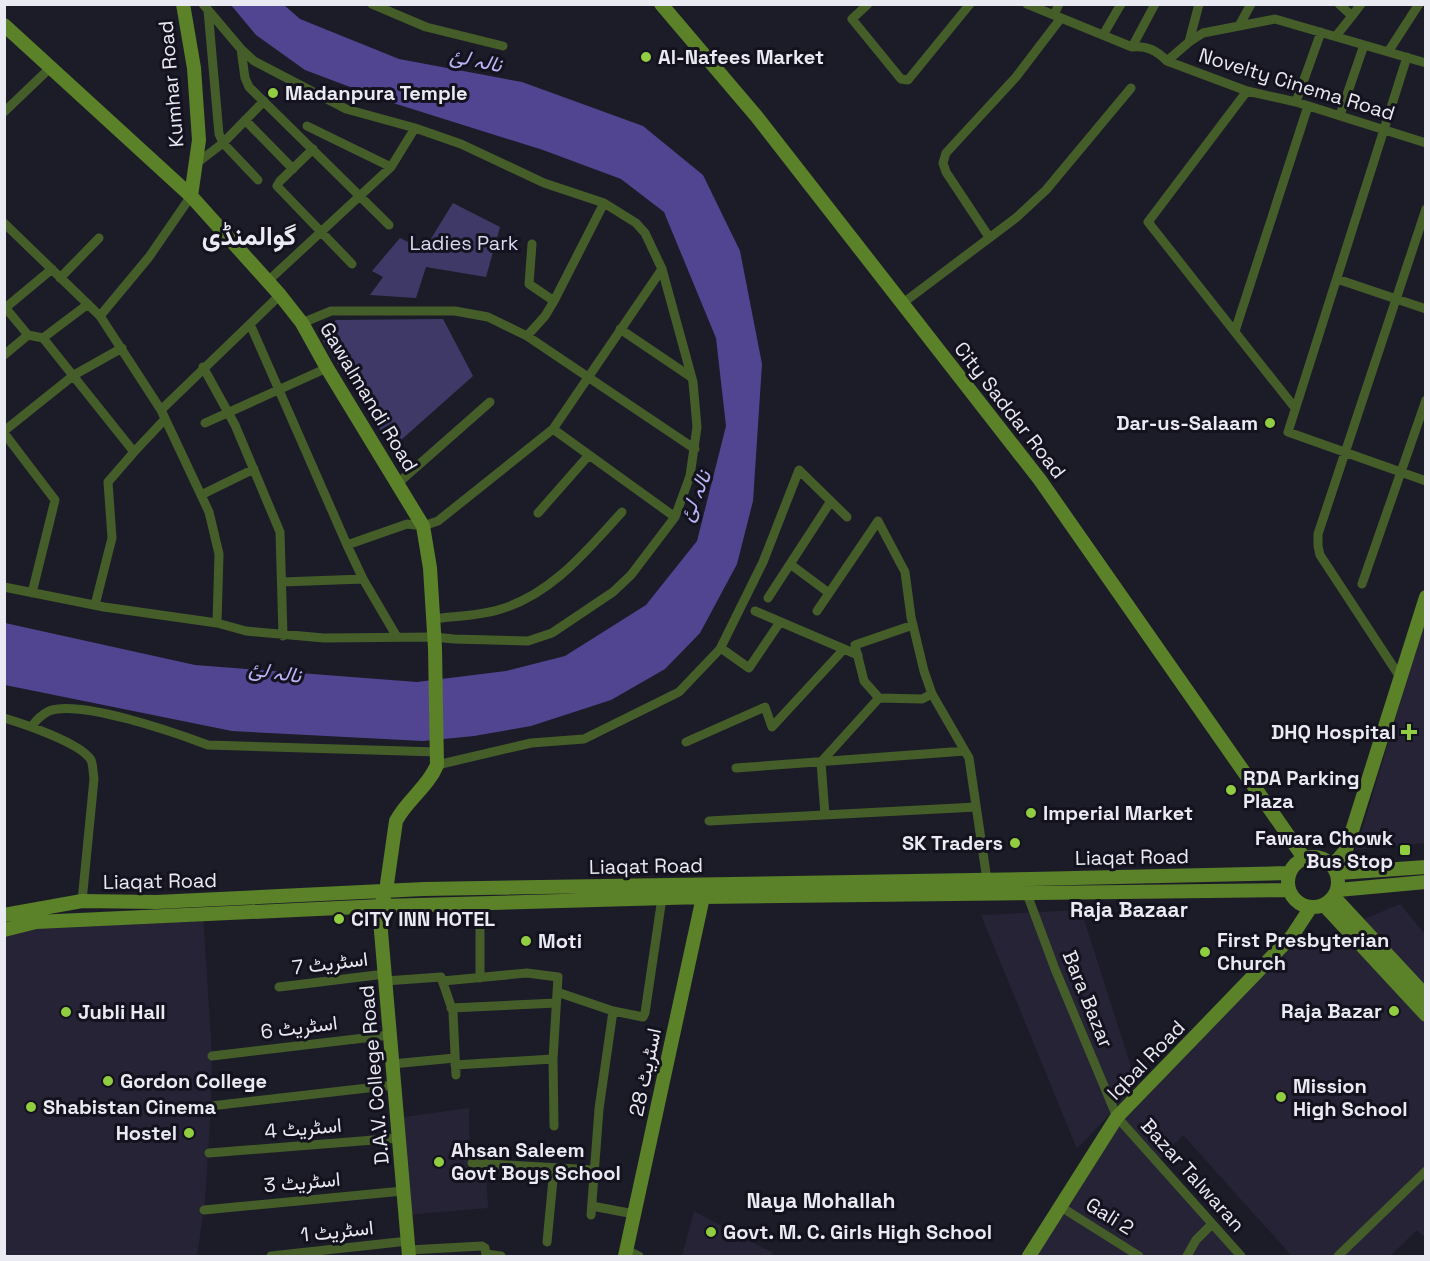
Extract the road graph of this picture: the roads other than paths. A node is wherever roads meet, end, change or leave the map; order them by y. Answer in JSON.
{"nodes":[{"id":1,"x":183,"y":4,"type":"edge"},
{"id":2,"x":372,"y":4,"type":"edge"},
{"id":3,"x":661,"y":4,"type":"edge"},
{"id":4,"x":868,"y":4,"type":"edge"},
{"id":5,"x":970,"y":4,"type":"edge"},
{"id":6,"x":1027,"y":4,"type":"edge"},
{"id":7,"x":1059,"y":4,"type":"edge"},
{"id":8,"x":1121,"y":4,"type":"edge"},
{"id":9,"x":1155,"y":4,"type":"edge"},
{"id":10,"x":1199,"y":4,"type":"edge"},
{"id":11,"x":1251,"y":4,"type":"edge"},
{"id":12,"x":1339,"y":4,"type":"edge"},
{"id":13,"x":1361,"y":4,"type":"edge"},
{"id":14,"x":1419,"y":4,"type":"edge"},
{"id":15,"x":206,"y":7,"type":"edge"},
{"id":16,"x":1352,"y":16,"type":"junction"},
{"id":17,"x":1057,"y":17,"type":"junction"},
{"id":18,"x":4,"y":25,"type":"edge"},
{"id":19,"x":1239,"y":26,"type":"junction"},
{"id":20,"x":1321,"y":32,"type":"junction"},
{"id":21,"x":1103,"y":35,"type":"junction"},
{"id":22,"x":1336,"y":36,"type":"junction"},
{"id":23,"x":1189,"y":42,"type":"junction"},
{"id":24,"x":1365,"y":45,"type":"junction"},
{"id":25,"x":502,"y":46,"type":"dead end"},
{"id":26,"x":1132,"y":47,"type":"junction"},
{"id":27,"x":241,"y":49,"type":"junction"},
{"id":28,"x":1388,"y":52,"type":"junction"},
{"id":29,"x":1407,"y":57,"type":"junction"},
{"id":30,"x":1167,"y":61,"type":"junction"},
{"id":31,"x":1425,"y":63,"type":"edge"},
{"id":32,"x":50,"y":68,"type":"junction"},
{"id":33,"x":1131,"y":87,"type":"dead end"},
{"id":34,"x":1246,"y":91,"type":"junction"},
{"id":35,"x":264,"y":101,"type":"junction"},
{"id":36,"x":1296,"y":102,"type":"junction"},
{"id":37,"x":1308,"y":106,"type":"junction"},
{"id":38,"x":4,"y":112,"type":"edge"},
{"id":39,"x":1340,"y":115,"type":"junction"},
{"id":40,"x":245,"y":120,"type":"junction"},
{"id":41,"x":307,"y":126,"type":"dead end"},
{"id":42,"x":415,"y":128,"type":"junction"},
{"id":43,"x":1385,"y":129,"type":"junction"},
{"id":44,"x":1425,"y":142,"type":"edge"},
{"id":45,"x":223,"y":143,"type":"junction"},
{"id":46,"x":314,"y":149,"type":"junction"},
{"id":47,"x":197,"y":163,"type":"junction"},
{"id":48,"x":392,"y":167,"type":"junction"},
{"id":49,"x":293,"y":169,"type":"junction"},
{"id":50,"x":258,"y":180,"type":"dead end"},
{"id":51,"x":191,"y":196,"type":"junction"},
{"id":52,"x":361,"y":196,"type":"junction"},
{"id":53,"x":604,"y":203,"type":"junction"},
{"id":54,"x":1425,"y":209,"type":"edge"},
{"id":55,"x":4,"y":223,"type":"edge"},
{"id":56,"x":389,"y":225,"type":"dead end"},
{"id":57,"x":13,"y":231,"type":"junction"},
{"id":58,"x":321,"y":232,"type":"junction"},
{"id":59,"x":988,"y":237,"type":"junction"},
{"id":60,"x":99,"y":238,"type":"dead end"},
{"id":61,"x":4,"y":239,"type":"edge"},
{"id":62,"x":532,"y":244,"type":"dead end"},
{"id":63,"x":352,"y":264,"type":"dead end"},
{"id":64,"x":662,"y":268,"type":"junction"},
{"id":65,"x":52,"y":270,"type":"junction"},
{"id":66,"x":60,"y":278,"type":"junction"},
{"id":67,"x":1337,"y":279,"type":"junction"},
{"id":68,"x":268,"y":281,"type":"junction"},
{"id":69,"x":280,"y":295,"type":"junction"},
{"id":70,"x":1395,"y":299,"type":"junction"},
{"id":71,"x":554,"y":301,"type":"junction"},
{"id":72,"x":903,"y":303,"type":"junction"},
{"id":73,"x":88,"y":304,"type":"junction"},
{"id":74,"x":5,"y":308,"type":"edge"},
{"id":75,"x":1425,"y":309,"type":"edge"},
{"id":76,"x":100,"y":316,"type":"junction"},
{"id":77,"x":302,"y":323,"type":"junction"},
{"id":78,"x":250,"y":324,"type":"junction"},
{"id":79,"x":620,"y":329,"type":"junction"},
{"id":80,"x":1235,"y":331,"type":"junction"},
{"id":81,"x":28,"y":335,"type":"junction"},
{"id":82,"x":527,"y":336,"type":"junction"},
{"id":83,"x":44,"y":338,"type":"junction"},
{"id":84,"x":122,"y":348,"type":"junction"},
{"id":85,"x":4,"y":355,"type":"edge"},
{"id":86,"x":204,"y":367,"type":"junction"},
{"id":87,"x":327,"y":368,"type":"junction"},
{"id":88,"x":74,"y":375,"type":"junction"},
{"id":89,"x":691,"y":377,"type":"junction"},
{"id":90,"x":589,"y":378,"type":"junction"},
{"id":91,"x":278,"y":391,"type":"junction"},
{"id":92,"x":1425,"y":400,"type":"edge"},
{"id":93,"x":490,"y":402,"type":"dead end"},
{"id":94,"x":1295,"y":408,"type":"junction"},
{"id":95,"x":227,"y":412,"type":"junction"},
{"id":96,"x":163,"y":414,"type":"junction"},
{"id":97,"x":204,"y":423,"type":"dead end"},
{"id":98,"x":553,"y":429,"type":"junction"},
{"id":99,"x":4,"y":432,"type":"edge"},
{"id":100,"x":695,"y":449,"type":"junction"},
{"id":101,"x":134,"y":452,"type":"junction"},
{"id":102,"x":1345,"y":452,"type":"junction"},
{"id":103,"x":588,"y":455,"type":"junction"},
{"id":104,"x":254,"y":469,"type":"junction"},
{"id":105,"x":1402,"y":472,"type":"junction"},
{"id":106,"x":1425,"y":481,"type":"edge"},
{"id":107,"x":397,"y":484,"type":"junction"},
{"id":108,"x":201,"y":495,"type":"junction"},
{"id":109,"x":831,"y":501,"type":"junction"},
{"id":110,"x":622,"y":512,"type":"dead end"},
{"id":111,"x":538,"y":513,"type":"dead end"},
{"id":112,"x":675,"y":517,"type":"junction"},
{"id":113,"x":847,"y":517,"type":"dead end"},
{"id":114,"x":423,"y":526,"type":"junction"},
{"id":115,"x":347,"y":545,"type":"junction"},
{"id":116,"x":790,"y":564,"type":"junction"},
{"id":117,"x":363,"y":579,"type":"junction"},
{"id":118,"x":282,"y":582,"type":"junction"},
{"id":119,"x":1362,"y":584,"type":"dead end"},
{"id":120,"x":4,"y":587,"type":"edge"},
{"id":121,"x":32,"y":593,"type":"junction"},
{"id":122,"x":829,"y":593,"type":"junction"},
{"id":123,"x":1425,"y":597,"type":"edge"},
{"id":124,"x":768,"y":598,"type":"dead end"},
{"id":125,"x":95,"y":605,"type":"junction"},
{"id":126,"x":755,"y":611,"type":"dead end"},
{"id":127,"x":817,"y":611,"type":"dead end"},
{"id":128,"x":433,"y":619,"type":"junction"},
{"id":129,"x":780,"y":622,"type":"junction"},
{"id":130,"x":217,"y":623,"type":"junction"},
{"id":131,"x":913,"y":625,"type":"junction"},
{"id":132,"x":283,"y":636,"type":"junction"},
{"id":133,"x":397,"y":638,"type":"junction"},
{"id":134,"x":435,"y":642,"type":"junction"},
{"id":135,"x":844,"y":649,"type":"junction"},
{"id":136,"x":725,"y":651,"type":"dead end"},
{"id":137,"x":858,"y":655,"type":"junction"},
{"id":138,"x":1400,"y":677,"type":"junction"},
{"id":139,"x":932,"y":694,"type":"junction"},
{"id":140,"x":879,"y":698,"type":"junction"},
{"id":141,"x":4,"y":718,"type":"edge"},
{"id":142,"x":32,"y":726,"type":"junction"},
{"id":143,"x":686,"y":742,"type":"dead end"},
{"id":144,"x":965,"y":751,"type":"junction"},
{"id":145,"x":438,"y":759,"type":"junction"},
{"id":146,"x":821,"y":762,"type":"junction"},
{"id":147,"x":736,"y":768,"type":"dead end"},
{"id":148,"x":976,"y":807,"type":"junction"},
{"id":149,"x":825,"y":815,"type":"junction"},
{"id":150,"x":709,"y":821,"type":"dead end"},
{"id":151,"x":1304,"y":858,"type":"junction"},
{"id":152,"x":1425,"y":867,"type":"edge"},
{"id":153,"x":1335,"y":869,"type":"junction"},
{"id":154,"x":1289,"y":873,"type":"junction"},
{"id":155,"x":987,"y":880,"type":"junction"},
{"id":156,"x":1425,"y":882,"type":"edge"},
{"id":157,"x":1289,"y":890,"type":"junction"},
{"id":158,"x":386,"y":891,"type":"junction"},
{"id":159,"x":1027,"y":894,"type":"junction"},
{"id":160,"x":703,"y":897,"type":"junction"},
{"id":161,"x":662,"y":898,"type":"junction"},
{"id":162,"x":1327,"y":900,"type":"junction"},
{"id":163,"x":82,"y":901,"type":"junction"},
{"id":164,"x":480,"y":903,"type":"junction"},
{"id":165,"x":381,"y":906,"type":"junction"},
{"id":166,"x":4,"y":915,"type":"edge"},
{"id":167,"x":4,"y":930,"type":"edge"},
{"id":168,"x":385,"y":978,"type":"junction"},
{"id":169,"x":480,"y":978,"type":"junction"},
{"id":170,"x":443,"y":981,"type":"junction"},
{"id":171,"x":279,"y":987,"type":"dead end"},
{"id":172,"x":1425,"y":996,"type":"edge"},
{"id":173,"x":557,"y":997,"type":"junction"},
{"id":174,"x":451,"y":1008,"type":"junction"},
{"id":175,"x":613,"y":1011,"type":"junction"},
{"id":176,"x":1425,"y":1015,"type":"edge"},
{"id":177,"x":390,"y":1035,"type":"junction"},
{"id":178,"x":212,"y":1056,"type":"dead end"},
{"id":179,"x":553,"y":1059,"type":"junction"},
{"id":180,"x":455,"y":1061,"type":"junction"},
{"id":181,"x":392,"y":1064,"type":"junction"},
{"id":182,"x":456,"y":1075,"type":"dead end"},
{"id":183,"x":394,"y":1085,"type":"junction"},
{"id":184,"x":211,"y":1106,"type":"dead end"},
{"id":185,"x":1117,"y":1117,"type":"junction"},
{"id":186,"x":554,"y":1126,"type":"dead end"},
{"id":187,"x":399,"y":1138,"type":"junction"},
{"id":188,"x":209,"y":1154,"type":"dead end"},
{"id":189,"x":472,"y":1163,"type":"dead end"},
{"id":190,"x":554,"y":1169,"type":"junction"},
{"id":191,"x":594,"y":1170,"type":"junction"},
{"id":192,"x":1425,"y":1171,"type":"edge"},
{"id":193,"x":403,"y":1191,"type":"junction"},
{"id":194,"x":1061,"y":1207,"type":"junction"},
{"id":195,"x":204,"y":1210,"type":"dead end"},
{"id":196,"x":634,"y":1214,"type":"junction"},
{"id":197,"x":1212,"y":1224,"type":"junction"},
{"id":198,"x":548,"y":1242,"type":"dead end"},
{"id":199,"x":408,"y":1249,"type":"edge"},
{"id":200,"x":625,"y":1253,"type":"edge"},
{"id":201,"x":486,"y":1255,"type":"edge"},
{"id":202,"x":1034,"y":1255,"type":"edge"},
{"id":203,"x":271,"y":1257,"type":"edge"},
{"id":204,"x":501,"y":1257,"type":"edge"},
{"id":205,"x":639,"y":1257,"type":"edge"},
{"id":206,"x":1140,"y":1257,"type":"edge"},
{"id":207,"x":1187,"y":1257,"type":"edge"},
{"id":208,"x":1241,"y":1257,"type":"edge"},
{"id":209,"x":1338,"y":1257,"type":"edge"}],
"edges":[{"from":1,"to":47,"type":"street","name":"Kumhar Road"},
{"from":2,"to":25,"type":"street"},
{"from":3,"to":72,"type":"street","name":"City Saddar Road"},
{"from":4,"to":5,"type":"street"},
{"from":6,"to":17,"type":"street","name":"Novelty Cinema Road"},
{"from":7,"to":17,"type":"street"},
{"from":8,"to":21,"type":"street"},
{"from":9,"to":26,"type":"street"},
{"from":10,"to":23,"type":"street"},
{"from":11,"to":19,"type":"street"},
{"from":12,"to":16,"type":"street"},
{"from":13,"to":16,"type":"street"},
{"from":14,"to":28,"type":"street"},
{"from":15,"to":27,"type":"street"},
{"from":15,"to":45,"type":"street"},
{"from":16,"to":22,"type":"street"},
{"from":17,"to":21,"type":"street","name":"Novelty Cinema Road"},
{"from":17,"to":59,"type":"street"},
{"from":18,"to":32,"type":"street","name":"Gawalmandi Road"},
{"from":19,"to":20,"type":"street"},
{"from":19,"to":23,"type":"street"},
{"from":20,"to":22,"type":"street"},
{"from":20,"to":36,"type":"street"},
{"from":21,"to":26,"type":"street","name":"Novelty Cinema Road"},
{"from":22,"to":24,"type":"street"},
{"from":23,"to":30,"type":"street"},
{"from":24,"to":28,"type":"street"},
{"from":24,"to":39,"type":"street"},
{"from":26,"to":30,"type":"street","name":"Novelty Cinema Road"},
{"from":27,"to":35,"type":"street"},
{"from":27,"to":42,"type":"street"},
{"from":28,"to":29,"type":"street"},
{"from":29,"to":31,"type":"street"},
{"from":29,"to":43,"type":"street"},
{"from":30,"to":34,"type":"street","name":"Novelty Cinema Road"},
{"from":32,"to":38,"type":"street"},
{"from":32,"to":51,"type":"street","name":"Gawalmandi Road"},
{"from":33,"to":59,"type":"street"},
{"from":34,"to":36,"type":"street","name":"Novelty Cinema Road"},
{"from":34,"to":80,"type":"street"},
{"from":35,"to":40,"type":"street"},
{"from":35,"to":46,"type":"street"},
{"from":36,"to":37,"type":"street","name":"Novelty Cinema Road"},
{"from":37,"to":39,"type":"street","name":"Novelty Cinema Road"},
{"from":37,"to":80,"type":"street"},
{"from":39,"to":43,"type":"street","name":"Novelty Cinema Road"},
{"from":40,"to":45,"type":"street"},
{"from":40,"to":49,"type":"street"},
{"from":41,"to":48,"type":"street"},
{"from":42,"to":48,"type":"street"},
{"from":42,"to":53,"type":"street"},
{"from":43,"to":44,"type":"street","name":"Novelty Cinema Road"},
{"from":43,"to":67,"type":"street"},
{"from":45,"to":47,"type":"street"},
{"from":45,"to":50,"type":"street"},
{"from":46,"to":49,"type":"street"},
{"from":46,"to":52,"type":"street"},
{"from":47,"to":51,"type":"street","name":"Kumhar Road"},
{"from":48,"to":52,"type":"street"},
{"from":49,"to":58,"type":"street"},
{"from":51,"to":68,"type":"street","name":"Gawalmandi Road"},
{"from":51,"to":76,"type":"street"},
{"from":52,"to":56,"type":"street"},
{"from":52,"to":58,"type":"street"},
{"from":53,"to":64,"type":"street"},
{"from":53,"to":71,"type":"street"},
{"from":54,"to":70,"type":"street"},
{"from":55,"to":57,"type":"street"},
{"from":57,"to":61,"type":"street"},
{"from":57,"to":65,"type":"street"},
{"from":58,"to":63,"type":"street"},
{"from":58,"to":68,"type":"street"},
{"from":59,"to":72,"type":"street"},
{"from":60,"to":66,"type":"street"},
{"from":62,"to":71,"type":"street"},
{"from":64,"to":79,"type":"street"},
{"from":64,"to":89,"type":"street"},
{"from":65,"to":66,"type":"street"},
{"from":65,"to":74,"type":"street"},
{"from":66,"to":73,"type":"street"},
{"from":67,"to":70,"type":"street"},
{"from":67,"to":94,"type":"street"},
{"from":68,"to":69,"type":"street","name":"Gawalmandi Road"},
{"from":69,"to":77,"type":"street","name":"Gawalmandi Road"},
{"from":69,"to":78,"type":"street"},
{"from":70,"to":75,"type":"street"},
{"from":70,"to":102,"type":"street"},
{"from":71,"to":82,"type":"street"},
{"from":72,"to":151,"type":"street","name":"City Saddar Road"},
{"from":73,"to":76,"type":"street"},
{"from":73,"to":83,"type":"street"},
{"from":74,"to":81,"type":"street"},
{"from":76,"to":84,"type":"street"},
{"from":77,"to":82,"type":"street"},
{"from":77,"to":87,"type":"street","name":"Gawalmandi Road"},
{"from":78,"to":86,"type":"street"},
{"from":78,"to":91,"type":"street"},
{"from":79,"to":89,"type":"street"},
{"from":79,"to":90,"type":"street"},
{"from":80,"to":94,"type":"street"},
{"from":81,"to":83,"type":"street"},
{"from":81,"to":85,"type":"street"},
{"from":82,"to":90,"type":"street"},
{"from":83,"to":88,"type":"street"},
{"from":84,"to":88,"type":"street"},
{"from":84,"to":96,"type":"street"},
{"from":86,"to":95,"type":"street"},
{"from":86,"to":96,"type":"street"},
{"from":87,"to":91,"type":"street"},
{"from":87,"to":107,"type":"street","name":"Gawalmandi Road"},
{"from":88,"to":99,"type":"street"},
{"from":88,"to":101,"type":"street"},
{"from":89,"to":100,"type":"street"},
{"from":90,"to":98,"type":"street"},
{"from":90,"to":100,"type":"street"},
{"from":91,"to":95,"type":"street"},
{"from":91,"to":115,"type":"street"},
{"from":92,"to":105,"type":"street"},
{"from":93,"to":107,"type":"street"},
{"from":94,"to":102,"type":"street"},
{"from":95,"to":97,"type":"street"},
{"from":95,"to":104,"type":"street"},
{"from":96,"to":101,"type":"street"},
{"from":96,"to":108,"type":"street"},
{"from":98,"to":103,"type":"street"},
{"from":98,"to":114,"type":"street"},
{"from":99,"to":121,"type":"street"},
{"from":100,"to":112,"type":"street"},
{"from":101,"to":125,"type":"street"},
{"from":102,"to":105,"type":"street"},
{"from":102,"to":138,"type":"street"},
{"from":103,"to":111,"type":"street"},
{"from":103,"to":112,"type":"street"},
{"from":104,"to":108,"type":"street"},
{"from":104,"to":118,"type":"street"},
{"from":105,"to":106,"type":"street"},
{"from":105,"to":119,"type":"street"},
{"from":107,"to":114,"type":"street","name":"Gawalmandi Road"},
{"from":108,"to":130,"type":"street"},
{"from":109,"to":113,"type":"street"},
{"from":109,"to":116,"type":"street"},
{"from":109,"to":145,"type":"street"},
{"from":110,"to":128,"type":"street"},
{"from":112,"to":134,"type":"street"},
{"from":114,"to":115,"type":"street"},
{"from":114,"to":128,"type":"street","name":"Gawalmandi Road"},
{"from":115,"to":117,"type":"street"},
{"from":116,"to":122,"type":"street"},
{"from":116,"to":124,"type":"street"},
{"from":117,"to":118,"type":"street"},
{"from":117,"to":133,"type":"street"},
{"from":118,"to":132,"type":"street"},
{"from":120,"to":121,"type":"street"},
{"from":121,"to":125,"type":"street"},
{"from":122,"to":127,"type":"street"},
{"from":122,"to":131,"type":"street"},
{"from":123,"to":138,"type":"street"},
{"from":125,"to":130,"type":"street"},
{"from":126,"to":129,"type":"street"},
{"from":128,"to":134,"type":"street","name":"Gawalmandi Road"},
{"from":129,"to":135,"type":"street"},
{"from":129,"to":136,"type":"street"},
{"from":130,"to":132,"type":"street"},
{"from":131,"to":137,"type":"street"},
{"from":131,"to":139,"type":"street"},
{"from":132,"to":133,"type":"street"},
{"from":133,"to":134,"type":"street"},
{"from":134,"to":145,"type":"street","name":"Gawalmandi Road"},
{"from":135,"to":137,"type":"street"},
{"from":135,"to":143,"type":"street"},
{"from":137,"to":140,"type":"street"},
{"from":138,"to":153,"type":"street"},
{"from":139,"to":140,"type":"street"},
{"from":139,"to":144,"type":"street"},
{"from":140,"to":146,"type":"street"},
{"from":141,"to":142,"type":"street"},
{"from":142,"to":145,"type":"street"},
{"from":142,"to":163,"type":"street"},
{"from":144,"to":146,"type":"street"},
{"from":144,"to":148,"type":"street"},
{"from":145,"to":158,"type":"street"},
{"from":146,"to":147,"type":"street"},
{"from":146,"to":149,"type":"street"},
{"from":148,"to":149,"type":"street"},
{"from":148,"to":155,"type":"street"},
{"from":149,"to":150,"type":"street"},
{"from":151,"to":153,"type":"street"},
{"from":151,"to":154,"type":"street"},
{"from":152,"to":153,"type":"street"},
{"from":153,"to":162,"type":"street"},
{"from":154,"to":155,"type":"street","name":"Liaqat Road"},
{"from":154,"to":157,"type":"street"},
{"from":155,"to":158,"type":"street","name":"Liaqat Road"},
{"from":156,"to":162,"type":"street"},
{"from":157,"to":159,"type":"street","name":"Liaqat Road"},
{"from":157,"to":162,"type":"street"},
{"from":158,"to":163,"type":"street","name":"Liaqat Road"},
{"from":158,"to":165,"type":"street","name":"D.A.V. College Road"},
{"from":159,"to":160,"type":"street","name":"Liaqat Road"},
{"from":159,"to":185,"type":"street","name":"Bara Bazar"},
{"from":160,"to":161,"type":"street","name":"Liaqat Road"},
{"from":160,"to":196,"type":"street","name":"اسٹریٹ 28"},
{"from":161,"to":164,"type":"street","name":"Liaqat Road"},
{"from":161,"to":175,"type":"street"},
{"from":162,"to":172,"type":"street"},
{"from":162,"to":176,"type":"street"},
{"from":162,"to":185,"type":"street","name":"Iqbal Road"},
{"from":163,"to":166,"type":"street","name":"Liaqat Road"},
{"from":164,"to":165,"type":"street","name":"Liaqat Road"},
{"from":164,"to":169,"type":"street"},
{"from":165,"to":167,"type":"street","name":"Liaqat Road"},
{"from":165,"to":168,"type":"street","name":"D.A.V. College Road"},
{"from":168,"to":170,"type":"street","name":"اسٹریٹ 7"},
{"from":168,"to":171,"type":"street","name":"اسٹریٹ 7"},
{"from":168,"to":177,"type":"street","name":"D.A.V. College Road"},
{"from":169,"to":170,"type":"street","name":"اسٹریٹ 7"},
{"from":169,"to":173,"type":"street","name":"اسٹریٹ 7"},
{"from":170,"to":174,"type":"street"},
{"from":173,"to":174,"type":"street"},
{"from":173,"to":175,"type":"street"},
{"from":173,"to":179,"type":"street"},
{"from":174,"to":180,"type":"street"},
{"from":175,"to":191,"type":"street"},
{"from":177,"to":178,"type":"street","name":"اسٹریٹ 6"},
{"from":177,"to":181,"type":"street","name":"D.A.V. College Road"},
{"from":179,"to":180,"type":"street"},
{"from":179,"to":186,"type":"street"},
{"from":180,"to":181,"type":"street"},
{"from":180,"to":182,"type":"street"},
{"from":181,"to":183,"type":"street","name":"D.A.V. College Road"},
{"from":183,"to":184,"type":"street"},
{"from":183,"to":187,"type":"street","name":"D.A.V. College Road"},
{"from":185,"to":194,"type":"street","name":"Iqbal Road"},
{"from":185,"to":197,"type":"street","name":"Bazar Talwaran"},
{"from":187,"to":188,"type":"street","name":"اسٹریٹ 4"},
{"from":187,"to":193,"type":"street","name":"D.A.V. College Road"},
{"from":189,"to":190,"type":"street"},
{"from":190,"to":191,"type":"street"},
{"from":190,"to":198,"type":"street"},
{"from":191,"to":196,"type":"street"},
{"from":192,"to":209,"type":"street"},
{"from":193,"to":195,"type":"street","name":"اسٹریٹ 3"},
{"from":193,"to":199,"type":"street","name":"D.A.V. College Road"},
{"from":194,"to":202,"type":"street","name":"Iqbal Road"},
{"from":194,"to":206,"type":"street","name":"Gali 2"},
{"from":196,"to":200,"type":"street","name":"اسٹریٹ 28"},
{"from":197,"to":207,"type":"street"},
{"from":197,"to":208,"type":"street","name":"Bazar Talwaran"},
{"from":199,"to":201,"type":"street","name":"اسٹریٹ 1"},
{"from":199,"to":203,"type":"street","name":"اسٹریٹ 1"},
{"from":200,"to":205,"type":"street"},
{"from":201,"to":204,"type":"street"}]}
